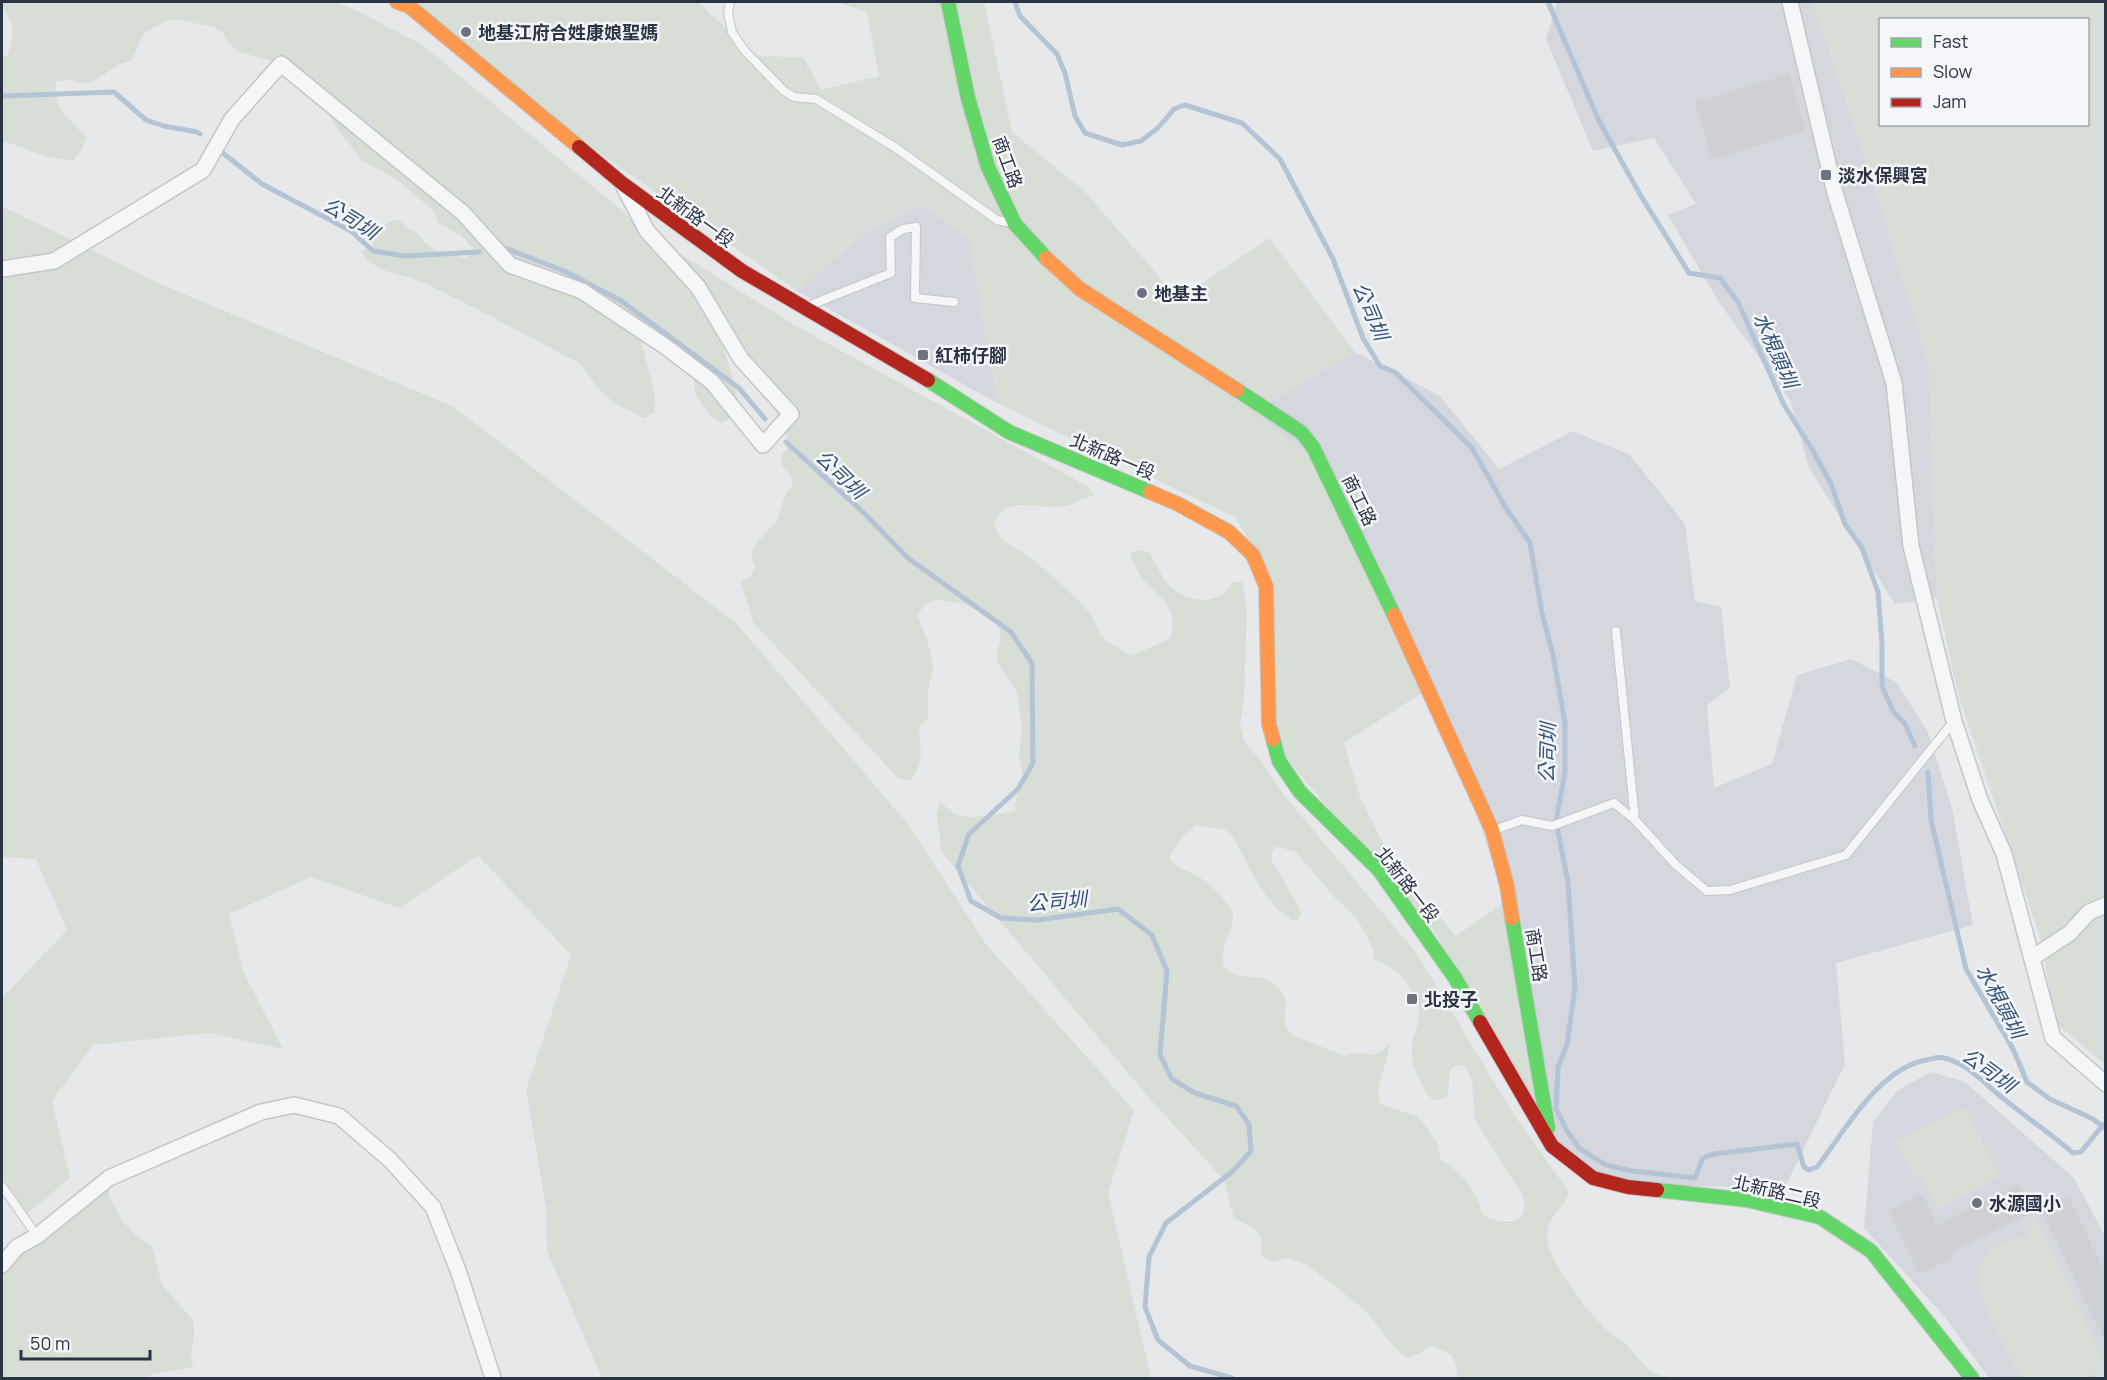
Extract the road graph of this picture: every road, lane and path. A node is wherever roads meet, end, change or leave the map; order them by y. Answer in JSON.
{"nodes":[{"id":1,"x":397,"y":2,"type":"edge"},
{"id":2,"x":730,"y":2,"type":"edge"},
{"id":3,"x":948,"y":2,"type":"edge"},
{"id":4,"x":1790,"y":2,"type":"edge"},
{"id":5,"x":623,"y":184,"type":"junction"},
{"id":6,"x":1015,"y":224,"type":"junction"},
{"id":7,"x":2,"y":269,"type":"edge"},
{"id":8,"x":954,"y":302,"type":"dead end"},
{"id":9,"x":804,"y":307,"type":"junction"},
{"id":10,"x":1616,"y":631,"type":"dead end"},
{"id":11,"x":1954,"y":721,"type":"junction"},
{"id":12,"x":1635,"y":820,"type":"junction"},
{"id":13,"x":1492,"y":830,"type":"junction"},
{"id":14,"x":2106,"y":905,"type":"edge"},
{"id":15,"x":2032,"y":958,"type":"junction"},
{"id":16,"x":2106,"y":1084,"type":"edge"},
{"id":17,"x":1552,"y":1146,"type":"junction"},
{"id":18,"x":2,"y":1186,"type":"edge"},
{"id":19,"x":37,"y":1236,"type":"junction"},
{"id":20,"x":2,"y":1265,"type":"edge"},
{"id":21,"x":493,"y":1378,"type":"edge"},
{"id":22,"x":1972,"y":1378,"type":"edge"}],
"edges":[{"from":1,"to":5,"type":"main road","name":"北新路一段"},
{"from":2,"to":6,"type":"lane"},
{"from":3,"to":6,"type":"main road","name":"商工路"},
{"from":4,"to":11,"type":"street"},
{"from":5,"to":7,"type":"street"},
{"from":5,"to":9,"type":"main road","name":"北新路一段"},
{"from":6,"to":13,"type":"main road","name":"商工路"},
{"from":8,"to":9,"type":"lane"},
{"from":9,"to":17,"type":"main road","name":"北新路一段"},
{"from":10,"to":12,"type":"lane"},
{"from":11,"to":12,"type":"lane"},
{"from":11,"to":15,"type":"street"},
{"from":12,"to":13,"type":"lane"},
{"from":13,"to":17,"type":"main road","name":"商工路"},
{"from":14,"to":15,"type":"street"},
{"from":15,"to":16,"type":"street"},
{"from":17,"to":22,"type":"main road","name":"北新路二段"},
{"from":18,"to":19,"type":"lane"},
{"from":19,"to":20,"type":"street"},
{"from":19,"to":21,"type":"street"}]}
